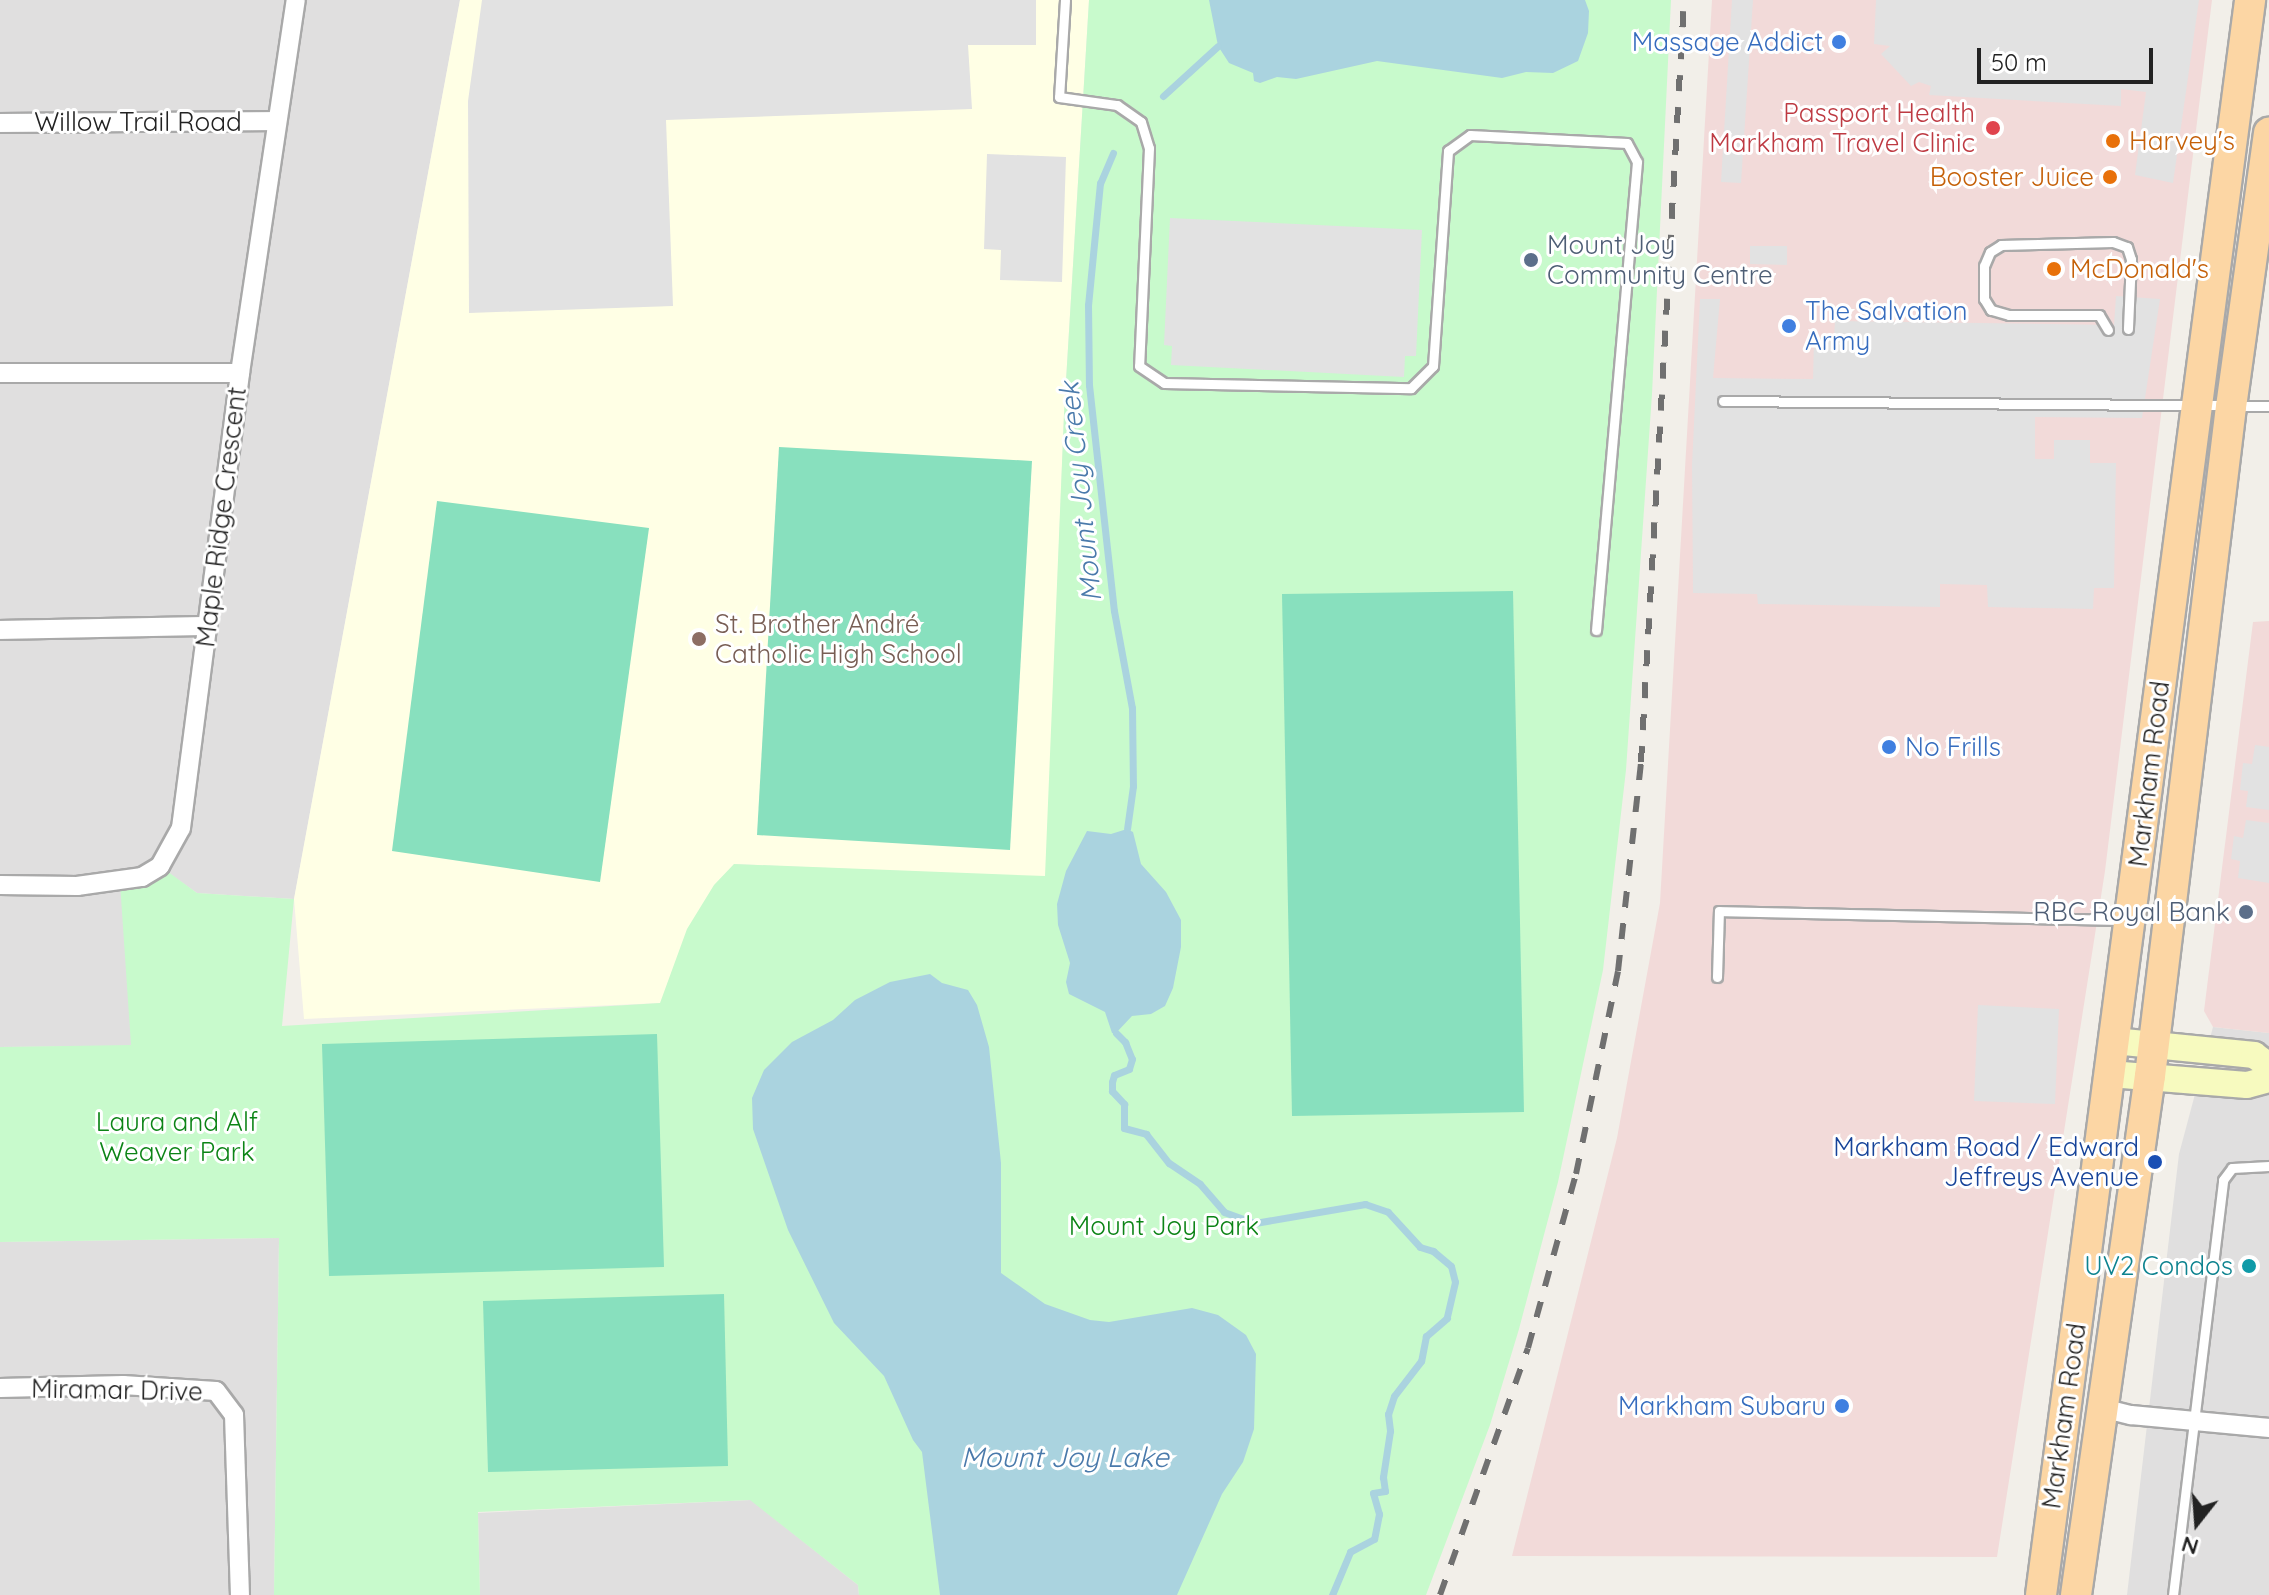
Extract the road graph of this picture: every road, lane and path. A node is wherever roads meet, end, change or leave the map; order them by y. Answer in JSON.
{"nodes":[{"id":1,"x":296,"y":0,"type":"edge"},
{"id":2,"x":1065,"y":0,"type":"edge"},
{"id":3,"x":2250,"y":0,"type":"edge"},
{"id":4,"x":275,"y":121,"type":"junction"},
{"id":5,"x":0,"y":123,"type":"edge"},
{"id":6,"x":2269,"y":133,"type":"edge"},
{"id":7,"x":2128,"y":329,"type":"dead end"},
{"id":8,"x":2108,"y":330,"type":"dead end"},
{"id":9,"x":0,"y":373,"type":"edge"},
{"id":10,"x":240,"y":373,"type":"junction"},
{"id":11,"x":1723,"y":401,"type":"dead end"},
{"id":12,"x":2199,"y":403,"type":"junction"},
{"id":13,"x":2269,"y":406,"type":"edge"},
{"id":14,"x":2231,"y":407,"type":"junction"},
{"id":15,"x":207,"y":626,"type":"junction"},
{"id":16,"x":0,"y":630,"type":"edge"},
{"id":17,"x":1596,"y":630,"type":"dead end"},
{"id":18,"x":0,"y":885,"type":"edge"},
{"id":19,"x":2129,"y":920,"type":"junction"},
{"id":20,"x":1717,"y":977,"type":"dead end"},
{"id":21,"x":2114,"y":1041,"type":"junction"},
{"id":22,"x":2153,"y":1044,"type":"junction"},
{"id":23,"x":2269,"y":1066,"type":"edge"},
{"id":24,"x":2110,"y":1074,"type":"junction"},
{"id":25,"x":2150,"y":1076,"type":"junction"},
{"id":26,"x":2269,"y":1079,"type":"edge"},
{"id":27,"x":2269,"y":1166,"type":"edge"},
{"id":28,"x":0,"y":1388,"type":"edge"},
{"id":29,"x":2102,"y":1408,"type":"junction"},
{"id":30,"x":2194,"y":1421,"type":"junction"},
{"id":31,"x":2269,"y":1428,"type":"edge"},
{"id":32,"x":240,"y":1595,"type":"edge"},
{"id":33,"x":2041,"y":1595,"type":"edge"},
{"id":34,"x":2076,"y":1595,"type":"edge"},
{"id":35,"x":2173,"y":1595,"type":"edge"}],
"edges":[{"from":1,"to":4,"type":"street","name":"Maple Ridge Crescent"},
{"from":2,"to":17,"type":"lane"},
{"from":3,"to":12,"type":"main road","name":"Markham Road"},
{"from":4,"to":5,"type":"street","name":"Willow Trail Road"},
{"from":4,"to":10,"type":"street","name":"Maple Ridge Crescent"},
{"from":6,"to":14,"type":"main road","name":"Markham Road"},
{"from":7,"to":8,"type":"lane"},
{"from":9,"to":10,"type":"street"},
{"from":10,"to":15,"type":"street","name":"Maple Ridge Crescent"},
{"from":11,"to":12,"type":"lane"},
{"from":12,"to":14,"type":"lane"},
{"from":12,"to":19,"type":"main road","name":"Markham Road"},
{"from":13,"to":14,"type":"lane"},
{"from":14,"to":22,"type":"main road","name":"Markham Road"},
{"from":15,"to":16,"type":"street"},
{"from":15,"to":18,"type":"street","name":"Maple Ridge Crescent"},
{"from":19,"to":20,"type":"lane"},
{"from":19,"to":21,"type":"main road","name":"Markham Road"},
{"from":21,"to":22,"type":"street"},
{"from":21,"to":24,"type":"main road","name":"Markham Road"},
{"from":22,"to":23,"type":"street"},
{"from":22,"to":25,"type":"main road","name":"Markham Road"},
{"from":24,"to":25,"type":"street"},
{"from":24,"to":33,"type":"main road","name":"Markham Road"},
{"from":25,"to":26,"type":"street"},
{"from":25,"to":29,"type":"main road","name":"Markham Road"},
{"from":27,"to":30,"type":"lane"},
{"from":28,"to":32,"type":"street","name":"Miramar Drive"},
{"from":29,"to":30,"type":"street"},
{"from":29,"to":34,"type":"main road","name":"Markham Road"},
{"from":30,"to":31,"type":"street"},
{"from":30,"to":35,"type":"lane"}]}
